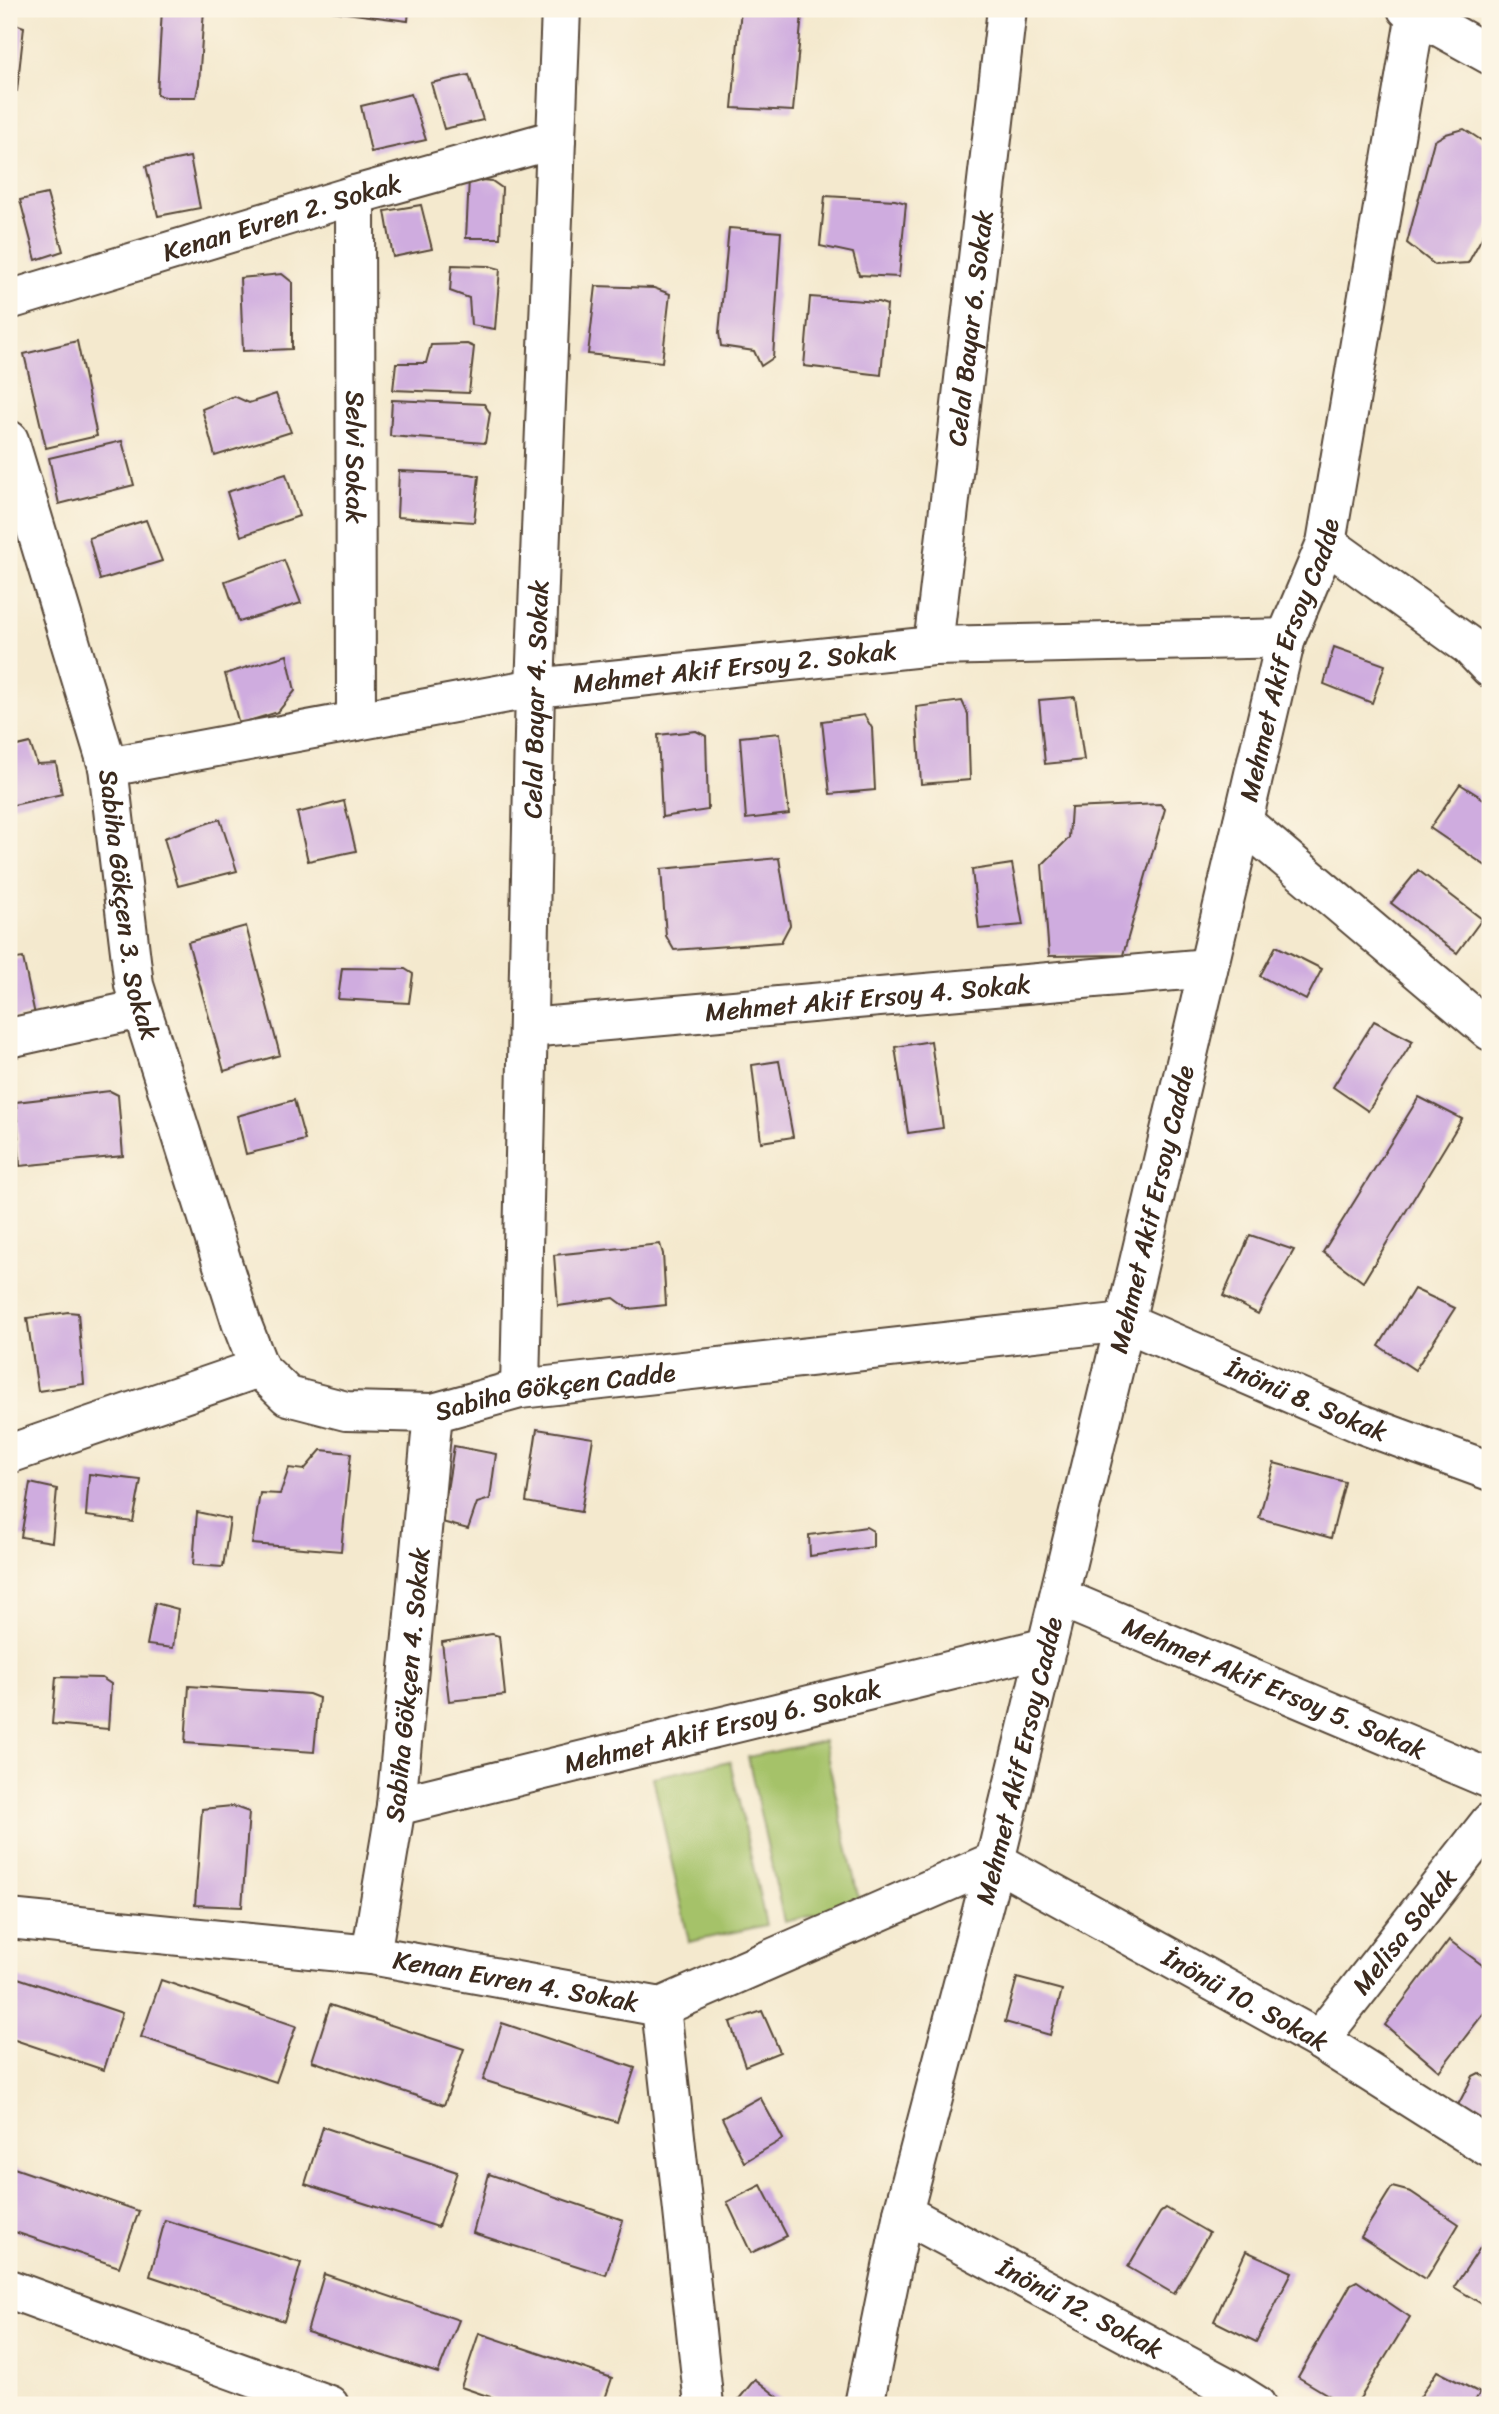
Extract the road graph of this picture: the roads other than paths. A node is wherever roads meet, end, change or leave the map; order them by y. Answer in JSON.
{"nodes":[{"id":1,"x":561,"y":9,"type":"edge"},
{"id":2,"x":1007,"y":9,"type":"edge"},
{"id":3,"x":1412,"y":10,"type":"edge"},
{"id":4,"x":1490,"y":55,"type":"edge"},
{"id":5,"x":556,"y":139,"type":"junction"},
{"id":6,"x":355,"y":195,"type":"junction"},
{"id":7,"x":9,"y":300,"type":"edge"},
{"id":8,"x":9,"y":440,"type":"edge"},
{"id":9,"x":1326,"y":543,"type":"junction"},
{"id":10,"x":1286,"y":638,"type":"junction"},
{"id":11,"x":933,"y":646,"type":"junction"},
{"id":12,"x":1490,"y":667,"type":"edge"},
{"id":13,"x":535,"y":688,"type":"junction"},
{"id":14,"x":356,"y":721,"type":"junction"},
{"id":15,"x":108,"y":766,"type":"junction"},
{"id":16,"x":1243,"y":822,"type":"junction"},
{"id":17,"x":1208,"y":968,"type":"junction"},
{"id":18,"x":141,"y":1009,"type":"junction"},
{"id":19,"x":528,"y":1028,"type":"junction"},
{"id":20,"x":1490,"y":1031,"type":"edge"},
{"id":21,"x":9,"y":1038,"type":"edge"},
{"id":22,"x":1125,"y":1322,"type":"junction"},
{"id":23,"x":259,"y":1368,"type":"junction"},
{"id":24,"x":520,"y":1390,"type":"junction"},
{"id":25,"x":433,"y":1413,"type":"junction"},
{"id":26,"x":9,"y":1454,"type":"edge"},
{"id":27,"x":1490,"y":1471,"type":"edge"},
{"id":28,"x":1059,"y":1597,"type":"junction"},
{"id":29,"x":1047,"y":1647,"type":"junction"},
{"id":30,"x":1490,"y":1779,"type":"edge"},
{"id":31,"x":396,"y":1806,"type":"junction"},
{"id":32,"x":1490,"y":1822,"type":"edge"},
{"id":33,"x":995,"y":1861,"type":"junction"},
{"id":34,"x":9,"y":1919,"type":"edge"},
{"id":35,"x":371,"y":1955,"type":"junction"},
{"id":36,"x":660,"y":2007,"type":"junction"},
{"id":37,"x":1318,"y":2040,"type":"junction"},
{"id":38,"x":1490,"y":2148,"type":"edge"},
{"id":39,"x":903,"y":2213,"type":"junction"},
{"id":40,"x":9,"y":2289,"type":"edge"},
{"id":41,"x":262,"y":2393,"type":"edge"},
{"id":42,"x":329,"y":2405,"type":"edge"},
{"id":43,"x":704,"y":2405,"type":"edge"},
{"id":44,"x":864,"y":2405,"type":"edge"},
{"id":45,"x":1256,"y":2405,"type":"edge"}],
"edges":[{"from":1,"to":5,"type":"street","name":"Celal Bayar 4. Sokak"},
{"from":2,"to":11,"type":"street","name":"Celal Bayar 6. Sokak"},
{"from":3,"to":4,"type":"street"},
{"from":3,"to":9,"type":"street","name":"Mehmet Akif Ersoy Cadde"},
{"from":5,"to":6,"type":"street","name":"Kenan Evren 2. Sokak"},
{"from":5,"to":13,"type":"street","name":"Celal Bayar 4. Sokak"},
{"from":6,"to":7,"type":"street","name":"Kenan Evren 2. Sokak"},
{"from":6,"to":14,"type":"street","name":"Selvi Sokak"},
{"from":8,"to":15,"type":"street","name":"Sabiha Gökçen 3. Sokak"},
{"from":9,"to":10,"type":"street","name":"Mehmet Akif Ersoy Cadde"},
{"from":9,"to":12,"type":"street"},
{"from":10,"to":11,"type":"street","name":"Mehmet Akif Ersoy 2. Sokak"},
{"from":10,"to":16,"type":"street","name":"Mehmet Akif Ersoy Cadde"},
{"from":11,"to":13,"type":"street","name":"Mehmet Akif Ersoy 2. Sokak"},
{"from":13,"to":14,"type":"street","name":"Mehmet Akif Ersoy 2. Sokak"},
{"from":13,"to":19,"type":"street","name":"Celal Bayar 4. Sokak"},
{"from":14,"to":15,"type":"street","name":"Mehmet Akif Ersoy 2. Sokak"},
{"from":15,"to":18,"type":"street","name":"Sabiha Gökçen 3. Sokak"},
{"from":16,"to":17,"type":"street","name":"Mehmet Akif Ersoy Cadde"},
{"from":16,"to":20,"type":"street"},
{"from":17,"to":19,"type":"street","name":"Mehmet Akif Ersoy 4. Sokak"},
{"from":17,"to":22,"type":"street","name":"Mehmet Akif Ersoy Cadde"},
{"from":18,"to":21,"type":"street"},
{"from":18,"to":23,"type":"street","name":"Sabiha Gökçen 3. Sokak"},
{"from":19,"to":24,"type":"street","name":"Celal Bayar 4. Sokak"},
{"from":22,"to":24,"type":"street","name":"Sabiha Gökçen Cadde"},
{"from":22,"to":27,"type":"street","name":"İnönü 8. Sokak"},
{"from":22,"to":28,"type":"street","name":"Mehmet Akif Ersoy Cadde"},
{"from":23,"to":25,"type":"street","name":"Sabiha Gökçen Cadde"},
{"from":23,"to":26,"type":"street"},
{"from":24,"to":25,"type":"street","name":"Sabiha Gökçen Cadde"},
{"from":25,"to":31,"type":"street","name":"Sabiha Gökçen 4. Sokak"},
{"from":28,"to":29,"type":"street","name":"Mehmet Akif Ersoy Cadde"},
{"from":28,"to":30,"type":"street","name":"Mehmet Akif Ersoy 5. Sokak"},
{"from":29,"to":31,"type":"street","name":"Mehmet Akif Ersoy 6. Sokak"},
{"from":29,"to":33,"type":"street","name":"Mehmet Akif Ersoy Cadde"},
{"from":31,"to":35,"type":"street","name":"Sabiha Gökçen 4. Sokak"},
{"from":32,"to":37,"type":"street","name":"Melisa Sokak"},
{"from":33,"to":36,"type":"street","name":"Kenan Evren 4. Sokak"},
{"from":33,"to":37,"type":"street","name":"İnönü 10. Sokak"},
{"from":33,"to":39,"type":"street","name":"Mehmet Akif Ersoy Cadde"},
{"from":34,"to":35,"type":"street","name":"Kenan Evren 4. Sokak"},
{"from":35,"to":36,"type":"street","name":"Kenan Evren 4. Sokak"},
{"from":36,"to":43,"type":"street"},
{"from":37,"to":38,"type":"street","name":"İnönü 10. Sokak"},
{"from":39,"to":44,"type":"street","name":"Mehmet Akif Ersoy Cadde"},
{"from":39,"to":45,"type":"street","name":"İnönü 12. Sokak"},
{"from":40,"to":41,"type":"street"},
{"from":41,"to":42,"type":"street"}]}
